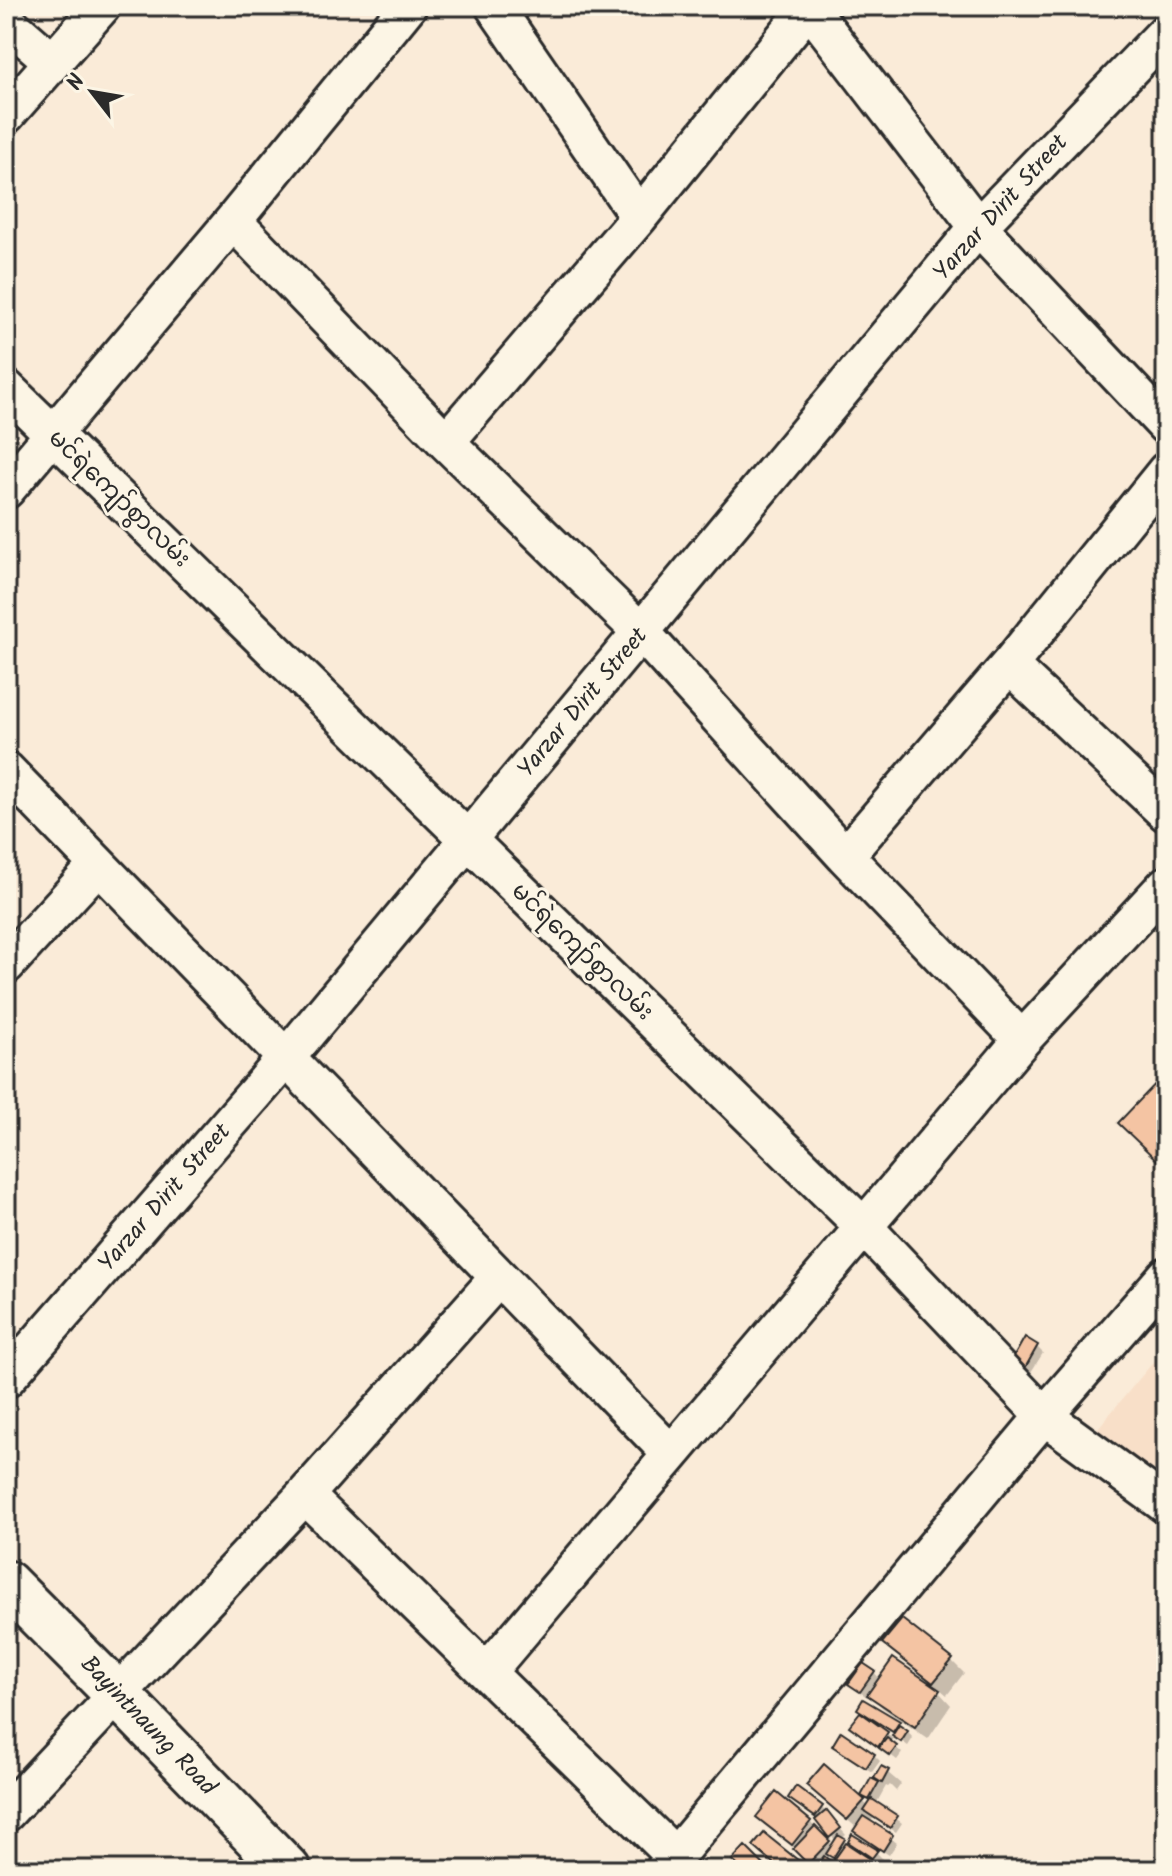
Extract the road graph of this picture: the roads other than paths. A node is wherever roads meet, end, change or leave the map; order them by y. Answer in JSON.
{"nodes":[{"id":1,"x":102,"y":6,"type":"edge"},
{"id":2,"x":408,"y":6,"type":"edge"},
{"id":3,"x":494,"y":6,"type":"edge"},
{"id":4,"x":809,"y":7,"type":"edge"},
{"id":5,"x":6,"y":21,"type":"edge"},
{"id":6,"x":1166,"y":32,"type":"edge"},
{"id":7,"x":53,"y":62,"type":"junction"},
{"id":8,"x":6,"y":115,"type":"edge"},
{"id":9,"x":639,"y":217,"type":"junction"},
{"id":10,"x":233,"y":221,"type":"junction"},
{"id":11,"x":978,"y":227,"type":"junction"},
{"id":12,"x":6,"y":388,"type":"edge"},
{"id":13,"x":1166,"y":426,"type":"edge"},
{"id":14,"x":53,"y":434,"type":"junction"},
{"id":15,"x":446,"y":442,"type":"junction"},
{"id":16,"x":1166,"y":471,"type":"edge"},
{"id":17,"x":6,"y":490,"type":"edge"},
{"id":18,"x":642,"y":633,"type":"junction"},
{"id":19,"x":1009,"y":665,"type":"junction"},
{"id":20,"x":6,"y":770,"type":"edge"},
{"id":21,"x":1166,"y":813,"type":"edge"},
{"id":22,"x":468,"y":840,"type":"junction"},
{"id":23,"x":845,"y":856,"type":"junction"},
{"id":24,"x":98,"y":865,"type":"junction"},
{"id":25,"x":1166,"y":885,"type":"edge"},
{"id":26,"x":6,"y":965,"type":"edge"},
{"id":27,"x":1022,"y":1040,"type":"junction"},
{"id":28,"x":286,"y":1058,"type":"junction"},
{"id":29,"x":864,"y":1227,"type":"junction"},
{"id":30,"x":1166,"y":1276,"type":"edge"},
{"id":31,"x":499,"y":1277,"type":"junction"},
{"id":32,"x":6,"y":1379,"type":"edge"},
{"id":33,"x":1044,"y":1416,"type":"junction"},
{"id":34,"x":671,"y":1454,"type":"junction"},
{"id":35,"x":305,"y":1495,"type":"junction"},
{"id":36,"x":1166,"y":1505,"type":"edge"},
{"id":37,"x":6,"y":1583,"type":"edge"},
{"id":38,"x":487,"y":1672,"type":"junction"},
{"id":39,"x":117,"y":1694,"type":"junction"},
{"id":40,"x":6,"y":1813,"type":"edge"},
{"id":41,"x":670,"y":1864,"type":"edge"},
{"id":42,"x":288,"y":1870,"type":"edge"}],
"edges":[{"from":1,"to":7,"type":"street"},
{"from":2,"to":10,"type":"street"},
{"from":3,"to":9,"type":"street"},
{"from":4,"to":9,"type":"street"},
{"from":4,"to":11,"type":"street"},
{"from":5,"to":7,"type":"street"},
{"from":6,"to":11,"type":"street","name":"Yarzar Dirit Street"},
{"from":7,"to":8,"type":"street"},
{"from":9,"to":15,"type":"street"},
{"from":10,"to":14,"type":"street"},
{"from":10,"to":15,"type":"street"},
{"from":11,"to":13,"type":"street"},
{"from":11,"to":18,"type":"street","name":"Yarzar Dirit Street"},
{"from":12,"to":14,"type":"street","name":"မင်ရဲကျော်စွာလမ်း"},
{"from":14,"to":17,"type":"street"},
{"from":14,"to":22,"type":"street","name":"မင်ရဲကျော်စွာလမ်း"},
{"from":15,"to":18,"type":"street"},
{"from":16,"to":19,"type":"street"},
{"from":18,"to":22,"type":"street","name":"Yarzar Dirit Street"},
{"from":18,"to":23,"type":"street"},
{"from":19,"to":21,"type":"street"},
{"from":19,"to":23,"type":"street"},
{"from":20,"to":24,"type":"street"},
{"from":22,"to":28,"type":"street","name":"Yarzar Dirit Street"},
{"from":22,"to":29,"type":"street","name":"မင်ရဲကျော်စွာလမ်း"},
{"from":23,"to":27,"type":"street"},
{"from":24,"to":26,"type":"street"},
{"from":24,"to":28,"type":"street"},
{"from":25,"to":27,"type":"street"},
{"from":27,"to":29,"type":"street"},
{"from":28,"to":31,"type":"street"},
{"from":28,"to":32,"type":"street","name":"Yarzar Dirit Street"},
{"from":29,"to":33,"type":"street","name":"မင်ရဲကျော်စွာလမ်း"},
{"from":29,"to":34,"type":"street"},
{"from":30,"to":33,"type":"street"},
{"from":31,"to":34,"type":"street"},
{"from":31,"to":35,"type":"street"},
{"from":33,"to":36,"type":"street","name":"မင်ရဲကျော်စွာလမ်း"},
{"from":33,"to":41,"type":"street"},
{"from":34,"to":38,"type":"street"},
{"from":35,"to":38,"type":"street"},
{"from":35,"to":39,"type":"street"},
{"from":37,"to":39,"type":"street","name":"Bayintnaung Road"},
{"from":38,"to":41,"type":"street"},
{"from":39,"to":40,"type":"street"},
{"from":39,"to":42,"type":"street","name":"Bayintnaung Road"}]}
